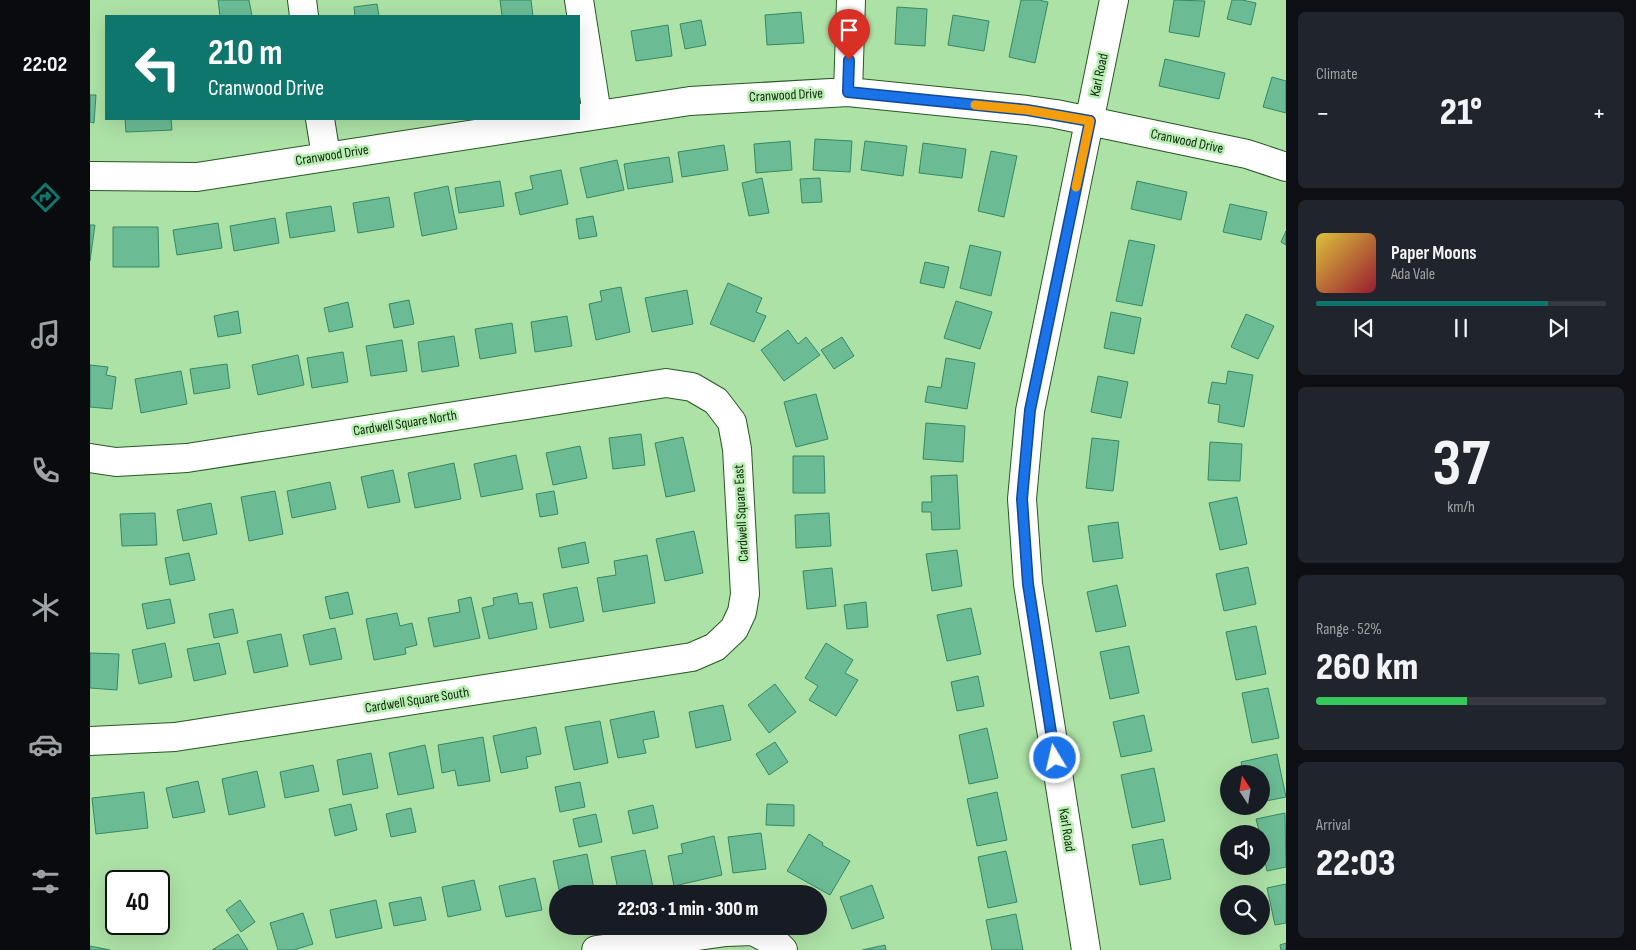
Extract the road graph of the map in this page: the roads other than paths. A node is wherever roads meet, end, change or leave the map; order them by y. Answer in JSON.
{"nodes":[{"id":1,"x":302,"y":0,"type":"edge"},
{"id":2,"x":579,"y":0,"type":"edge"},
{"id":3,"x":851,"y":0,"type":"edge"},
{"id":4,"x":1114,"y":0,"type":"edge"},
{"id":5,"x":304,"y":15,"type":"edge"},
{"id":6,"x":580,"y":15,"type":"edge"},
{"id":7,"x":580,"y":29,"type":"edge"},
{"id":8,"x":848,"y":92,"type":"junction"},
{"id":9,"x":583,"y":117,"type":"edge"},
{"id":10,"x":320,"y":120,"type":"edge"},
{"id":11,"x":563,"y":120,"type":"edge"},
{"id":12,"x":1090,"y":121,"type":"junction"},
{"id":13,"x":326,"y":156,"type":"junction"},
{"id":14,"x":1286,"y":168,"type":"edge"},
{"id":15,"x":90,"y":176,"type":"edge"},
{"id":16,"x":716,"y":401,"type":"joint"},
{"id":17,"x":90,"y":458,"type":"edge"},
{"id":18,"x":734,"y":629,"type":"joint"},
{"id":19,"x":90,"y":741,"type":"edge"},
{"id":20,"x":780,"y":946,"type":"edge"},
{"id":21,"x":596,"y":950,"type":"edge"},
{"id":22,"x":1086,"y":950,"type":"edge"}],
"edges":[{"from":1,"to":5,"type":"street"},
{"from":2,"to":6,"type":"street"},
{"from":3,"to":8,"type":"street"},
{"from":4,"to":12,"type":"street","name":"Karl Road"},
{"from":7,"to":9,"type":"street"},
{"from":8,"to":9,"type":"street","name":"Cranwood Drive"},
{"from":8,"to":12,"type":"street","name":"Cranwood Drive"},
{"from":10,"to":13,"type":"street"},
{"from":11,"to":13,"type":"street","name":"Cranwood Drive"},
{"from":12,"to":14,"type":"street","name":"Cranwood Drive"},
{"from":12,"to":22,"type":"street","name":"Karl Road"},
{"from":13,"to":15,"type":"street","name":"Cranwood Drive"},
{"from":16,"to":17,"type":"street","name":"Cardwell Square North"},
{"from":16,"to":18,"type":"street","name":"Cardwell Square East"},
{"from":18,"to":19,"type":"street","name":"Cardwell Square South"},
{"from":20,"to":21,"type":"street"}]}
